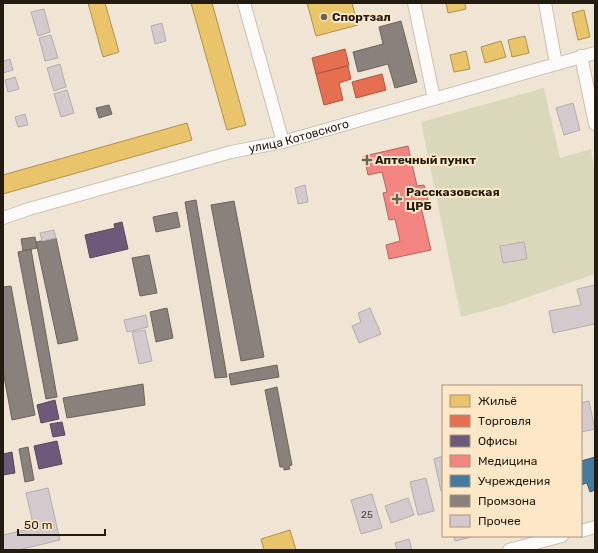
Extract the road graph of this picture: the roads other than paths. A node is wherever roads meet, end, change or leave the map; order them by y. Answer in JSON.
{"nodes":[{"id":1,"x":244,"y":3,"type":"edge"},
{"id":2,"x":414,"y":3,"type":"edge"},
{"id":3,"x":545,"y":3,"type":"edge"},
{"id":4,"x":595,"y":53,"type":"edge"},
{"id":5,"x":581,"y":56,"type":"junction"},
{"id":6,"x":556,"y":64,"type":"junction"},
{"id":7,"x":434,"y":99,"type":"junction"},
{"id":8,"x":595,"y":124,"type":"edge"},
{"id":9,"x":283,"y":142,"type":"junction"},
{"id":10,"x":3,"y":218,"type":"edge"},
{"id":11,"x":595,"y":527,"type":"edge"},
{"id":12,"x":582,"y":531,"type":"edge"},
{"id":13,"x":558,"y":537,"type":"edge"},
{"id":14,"x":509,"y":550,"type":"edge"}],
"edges":[{"from":1,"to":9,"type":"street"},
{"from":2,"to":7,"type":"street"},
{"from":3,"to":6,"type":"street"},
{"from":4,"to":5,"type":"street","name":"улица Котовского"},
{"from":5,"to":6,"type":"street","name":"улица Котовского"},
{"from":5,"to":8,"type":"street"},
{"from":6,"to":7,"type":"street","name":"улица Котовского"},
{"from":7,"to":9,"type":"street","name":"улица Котовского"},
{"from":9,"to":10,"type":"street","name":"улица Котовского"},
{"from":11,"to":12,"type":"street"},
{"from":13,"to":14,"type":"street"}]}
